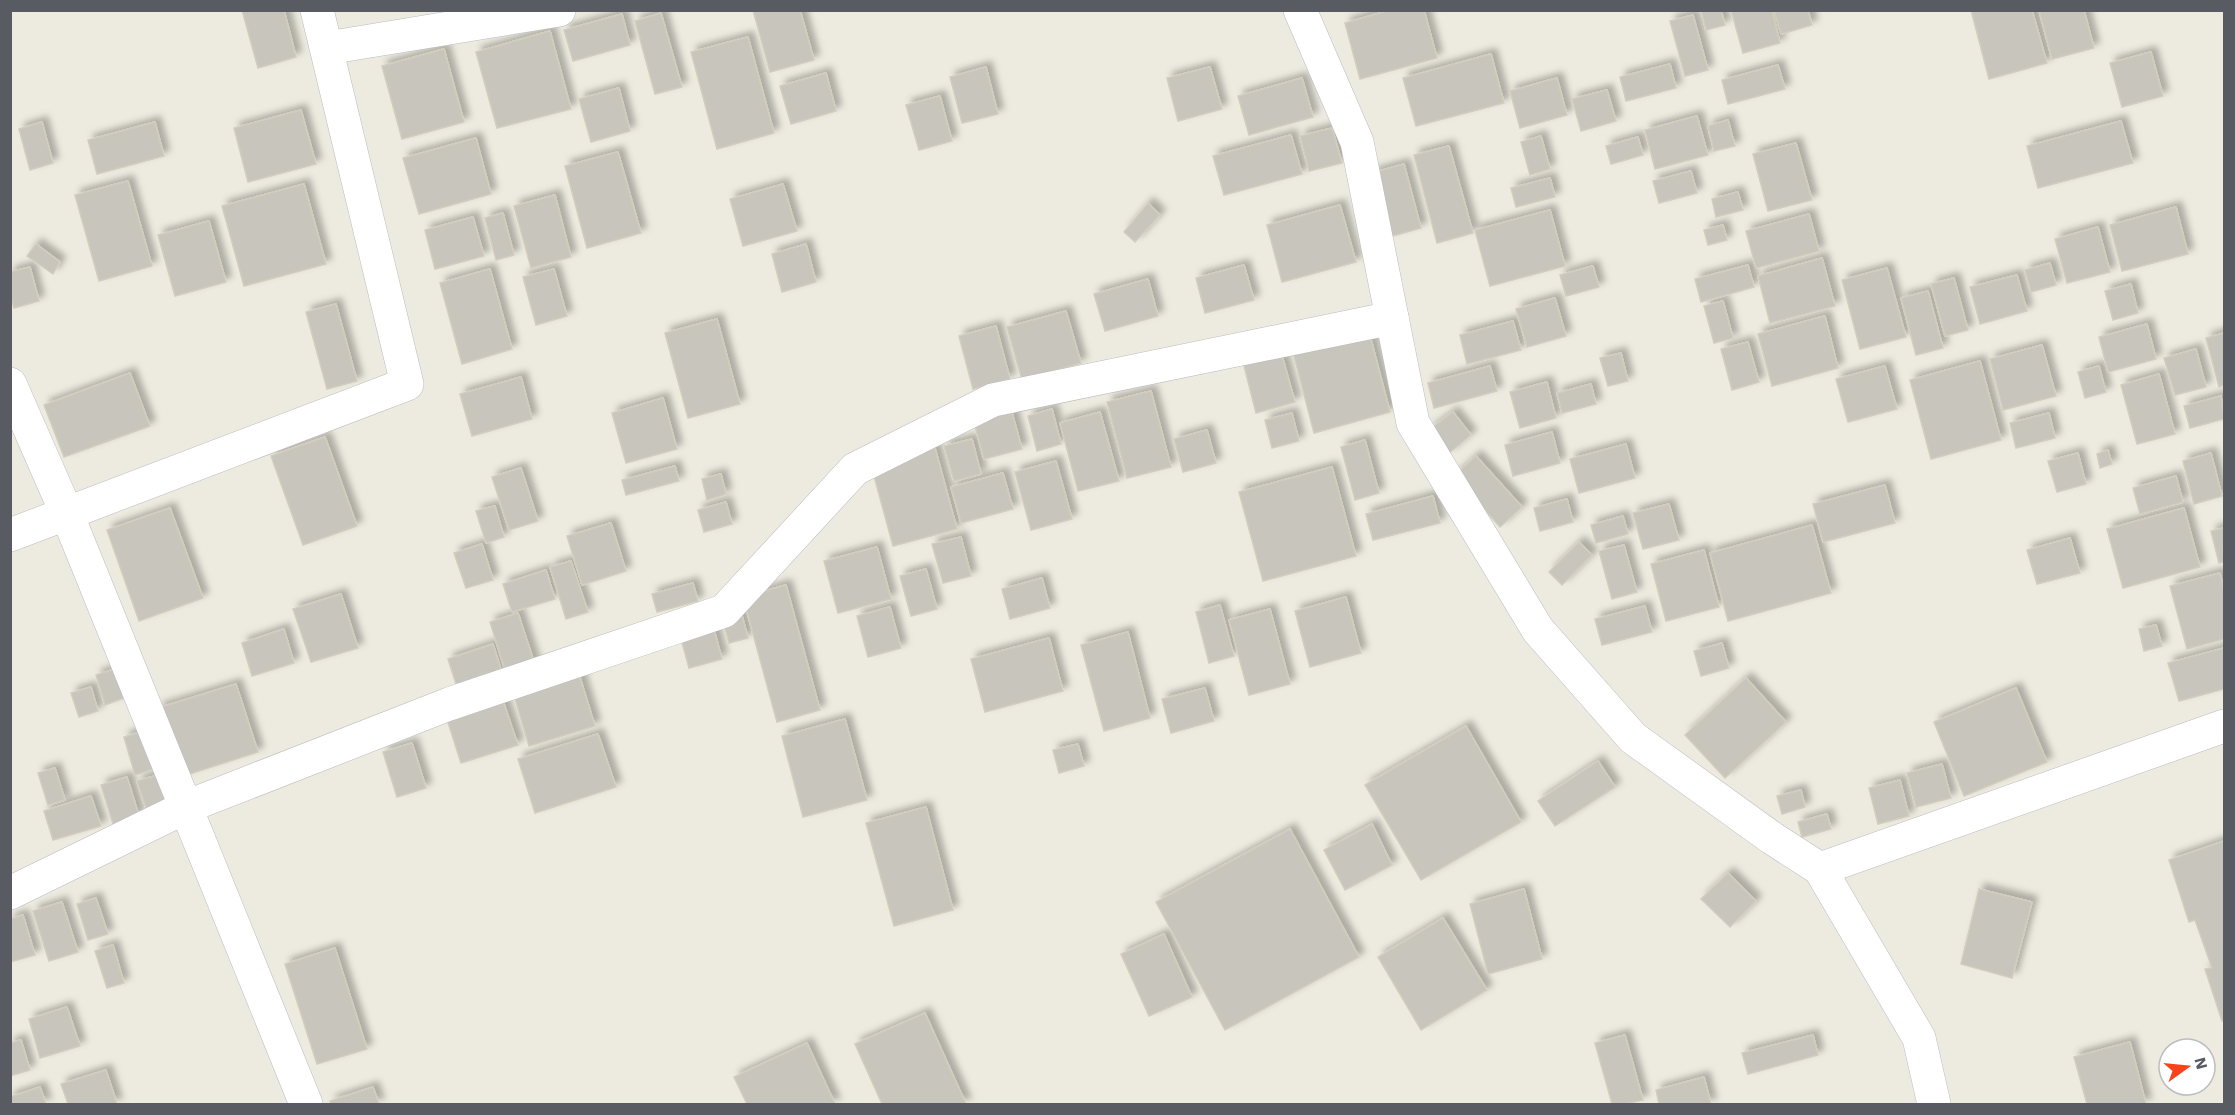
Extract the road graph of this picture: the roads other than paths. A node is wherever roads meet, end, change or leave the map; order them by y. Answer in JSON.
{"nodes":[{"id":1,"x":317,"y":10,"type":"edge"},
{"id":2,"x":559,"y":10,"type":"edge"},
{"id":3,"x":1300,"y":10,"type":"edge"},
{"id":4,"x":327,"y":48,"type":"junction"},
{"id":5,"x":1392,"y":318,"type":"junction"},
{"id":6,"x":10,"y":384,"type":"edge"},
{"id":7,"x":67,"y":514,"type":"junction"},
{"id":8,"x":10,"y":535,"type":"edge"},
{"id":9,"x":2224,"y":726,"type":"edge"},
{"id":10,"x":186,"y":807,"type":"junction"},
{"id":11,"x":1820,"y":869,"type":"junction"},
{"id":12,"x":10,"y":893,"type":"edge"},
{"id":13,"x":306,"y":1104,"type":"edge"},
{"id":14,"x":1934,"y":1104,"type":"edge"}],
"edges":[{"from":1,"to":4,"type":"street"},
{"from":2,"to":4,"type":"street"},
{"from":3,"to":5,"type":"street"},
{"from":4,"to":7,"type":"street"},
{"from":5,"to":10,"type":"street"},
{"from":5,"to":11,"type":"street"},
{"from":6,"to":7,"type":"street"},
{"from":7,"to":8,"type":"street"},
{"from":7,"to":10,"type":"street"},
{"from":9,"to":11,"type":"street"},
{"from":10,"to":12,"type":"street"},
{"from":10,"to":13,"type":"street"},
{"from":11,"to":14,"type":"street"}]}
